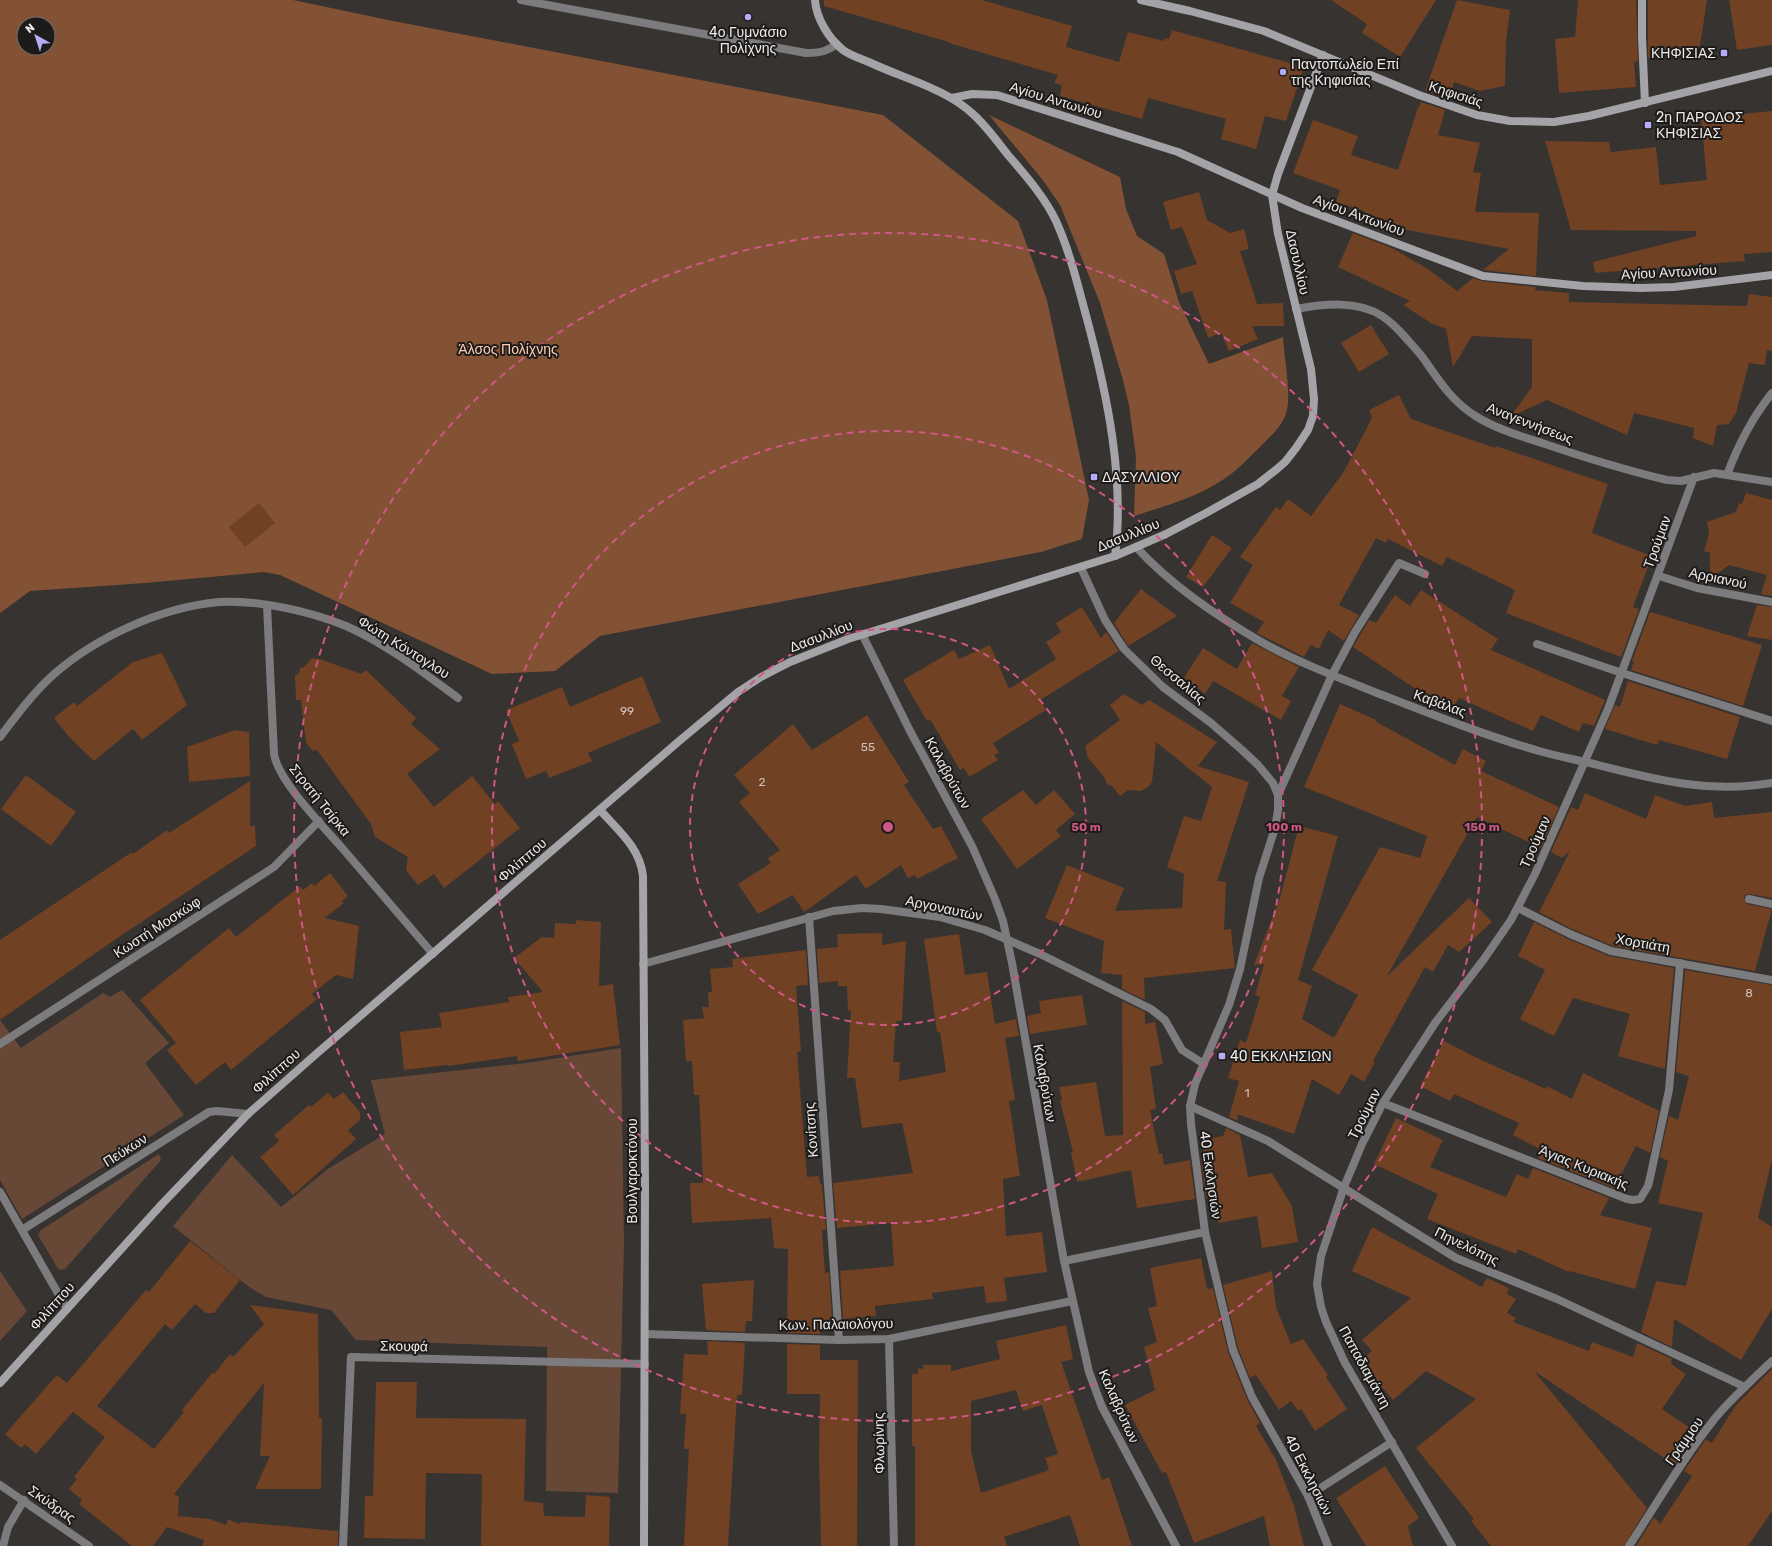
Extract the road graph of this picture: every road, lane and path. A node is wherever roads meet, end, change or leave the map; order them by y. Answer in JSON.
{"nodes":[{"id":1,"x":520,"y":0,"type":"edge"},
{"id":2,"x":815,"y":0,"type":"edge"},
{"id":3,"x":1141,"y":0,"type":"edge"},
{"id":4,"x":1642,"y":0,"type":"edge"},
{"id":5,"x":837,"y":44,"type":"junction"},
{"id":6,"x":1323,"y":55,"type":"junction"},
{"id":7,"x":1772,"y":71,"type":"edge"},
{"id":8,"x":952,"y":98,"type":"junction"},
{"id":9,"x":1646,"y":103,"type":"junction"},
{"id":10,"x":1272,"y":195,"type":"junction"},
{"id":11,"x":1772,"y":275,"type":"edge"},
{"id":12,"x":1296,"y":309,"type":"junction"},
{"id":13,"x":1772,"y":393,"type":"edge"},
{"id":14,"x":1727,"y":475,"type":"junction"},
{"id":15,"x":1694,"y":477,"type":"junction"},
{"id":16,"x":1772,"y":482,"type":"edge"},
{"id":17,"x":1136,"y":547,"type":"junction"},
{"id":18,"x":1115,"y":556,"type":"junction"},
{"id":19,"x":1081,"y":568,"type":"junction"},
{"id":20,"x":1425,"y":574,"type":"dead end"},
{"id":21,"x":1658,"y":576,"type":"junction"},
{"id":22,"x":1772,"y":602,"type":"edge"},
{"id":23,"x":267,"y":605,"type":"junction"},
{"id":24,"x":862,"y":634,"type":"junction"},
{"id":25,"x":1537,"y":644,"type":"dead end"},
{"id":26,"x":1622,"y":674,"type":"junction"},
{"id":27,"x":1332,"y":675,"type":"junction"},
{"id":28,"x":458,"y":698,"type":"dead end"},
{"id":29,"x":1772,"y":721,"type":"edge"},
{"id":30,"x":0,"y":737,"type":"edge"},
{"id":31,"x":1585,"y":762,"type":"junction"},
{"id":32,"x":1772,"y":783,"type":"edge"},
{"id":33,"x":1278,"y":795,"type":"junction"},
{"id":34,"x":600,"y":810,"type":"junction"},
{"id":35,"x":319,"y":821,"type":"junction"},
{"id":36,"x":1749,"y":899,"type":"dead end"},
{"id":37,"x":1772,"y":904,"type":"edge"},
{"id":38,"x":1518,"y":908,"type":"junction"},
{"id":39,"x":809,"y":917,"type":"junction"},
{"id":40,"x":1007,"y":938,"type":"junction"},
{"id":41,"x":433,"y":954,"type":"junction"},
{"id":42,"x":1680,"y":963,"type":"junction"},
{"id":43,"x":643,"y":964,"type":"junction"},
{"id":44,"x":1772,"y":980,"type":"edge"},
{"id":45,"x":0,"y":1044,"type":"edge"},
{"id":46,"x":1204,"y":1064,"type":"junction"},
{"id":47,"x":1383,"y":1102,"type":"junction"},
{"id":48,"x":1190,"y":1106,"type":"junction"},
{"id":49,"x":248,"y":1114,"type":"junction"},
{"id":50,"x":1344,"y":1188,"type":"junction"},
{"id":51,"x":0,"y":1192,"type":"edge"},
{"id":52,"x":22,"y":1230,"type":"junction"},
{"id":53,"x":1205,"y":1232,"type":"junction"},
{"id":54,"x":1064,"y":1261,"type":"junction"},
{"id":55,"x":1072,"y":1301,"type":"junction"},
{"id":56,"x":67,"y":1309,"type":"junction"},
{"id":57,"x":645,"y":1334,"type":"junction"},
{"id":58,"x":890,"y":1339,"type":"junction"},
{"id":59,"x":839,"y":1340,"type":"junction"},
{"id":60,"x":1772,"y":1361,"type":"edge"},
{"id":61,"x":645,"y":1364,"type":"junction"},
{"id":62,"x":0,"y":1383,"type":"edge"},
{"id":63,"x":1745,"y":1387,"type":"junction"},
{"id":64,"x":1392,"y":1442,"type":"junction"},
{"id":65,"x":0,"y":1485,"type":"edge"},
{"id":66,"x":1308,"y":1496,"type":"junction"},
{"id":67,"x":24,"y":1500,"type":"junction"},
{"id":68,"x":3,"y":1546,"type":"edge"},
{"id":69,"x":89,"y":1546,"type":"edge"},
{"id":70,"x":343,"y":1546,"type":"edge"},
{"id":71,"x":644,"y":1546,"type":"edge"},
{"id":72,"x":894,"y":1546,"type":"edge"},
{"id":73,"x":1176,"y":1546,"type":"edge"},
{"id":74,"x":1328,"y":1546,"type":"edge"},
{"id":75,"x":1452,"y":1546,"type":"edge"},
{"id":76,"x":1629,"y":1546,"type":"edge"}],
"edges":[{"from":1,"to":5,"type":"street"},
{"from":2,"to":5,"type":"street"},
{"from":3,"to":6,"type":"street","name":"Κηφισιάς"},
{"from":4,"to":9,"type":"street"},
{"from":5,"to":8,"type":"street"},
{"from":6,"to":9,"type":"street","name":"Κηφισιάς"},
{"from":6,"to":10,"type":"street","name":"Δασυλλίου"},
{"from":7,"to":9,"type":"street","name":"Κηφισιάς"},
{"from":8,"to":10,"type":"street","name":"Αγίου Αντωνίου"},
{"from":8,"to":18,"type":"street"},
{"from":10,"to":11,"type":"street","name":"Αγίου Αντωνίου"},
{"from":10,"to":12,"type":"street","name":"Δασυλλίου"},
{"from":12,"to":15,"type":"street","name":"Αναγεννήσεως"},
{"from":12,"to":17,"type":"street","name":"Δασυλλίου"},
{"from":13,"to":14,"type":"street"},
{"from":14,"to":15,"type":"street","name":"Αναγεννήσεως"},
{"from":14,"to":16,"type":"street","name":"Αναγεννήσεως"},
{"from":15,"to":21,"type":"street","name":"Τρούμαν"},
{"from":17,"to":18,"type":"street","name":"Δασυλλίου"},
{"from":17,"to":27,"type":"street","name":"Καβάλας"},
{"from":18,"to":19,"type":"street","name":"Δασυλλίου"},
{"from":19,"to":24,"type":"street","name":"Δασυλλίου"},
{"from":19,"to":33,"type":"street","name":"Θεσσαλίας"},
{"from":20,"to":27,"type":"street"},
{"from":21,"to":22,"type":"street","name":"Αρριανού"},
{"from":21,"to":26,"type":"street","name":"Τρούμαν"},
{"from":23,"to":28,"type":"street","name":"Φώτη Κόντογλου"},
{"from":23,"to":30,"type":"street","name":"Φώτη Κόντογλου"},
{"from":23,"to":35,"type":"street","name":"Στρατή Τσίρκα"},
{"from":24,"to":34,"type":"street","name":"Δασυλλίου"},
{"from":24,"to":40,"type":"street","name":"Καλαβρύτων"},
{"from":25,"to":26,"type":"street"},
{"from":26,"to":29,"type":"street"},
{"from":26,"to":31,"type":"street","name":"Τρούμαν"},
{"from":27,"to":31,"type":"street","name":"Καβάλας"},
{"from":27,"to":33,"type":"street"},
{"from":31,"to":32,"type":"street","name":"Καβάλας"},
{"from":31,"to":38,"type":"street","name":"Τρούμαν"},
{"from":33,"to":46,"type":"street","name":"40 Εκκλησιών"},
{"from":34,"to":41,"type":"street","name":"Φιλίππου"},
{"from":34,"to":43,"type":"street","name":"Βουλγαροκτόνου"},
{"from":35,"to":41,"type":"street","name":"Στρατή Τσίρκα"},
{"from":35,"to":45,"type":"street","name":"Κωστή Μοσκώφ"},
{"from":36,"to":37,"type":"street"},
{"from":38,"to":42,"type":"street","name":"Χορτιάτη"},
{"from":38,"to":47,"type":"street","name":"Τρούμαν"},
{"from":39,"to":40,"type":"street","name":"Αργοναυτών"},
{"from":39,"to":43,"type":"street","name":"Αργοναυτών"},
{"from":39,"to":59,"type":"street","name":"Κονίτσης"},
{"from":40,"to":46,"type":"street","name":"Αργοναυτών"},
{"from":40,"to":54,"type":"street","name":"Καλαβρύτων"},
{"from":41,"to":49,"type":"street","name":"Φιλίππου"},
{"from":42,"to":44,"type":"street","name":"Χορτιάτη"},
{"from":42,"to":47,"type":"street","name":"Άγιας Κυριακής"},
{"from":43,"to":57,"type":"street","name":"Βουλγαροκτόνου"},
{"from":46,"to":48,"type":"street","name":"40 Εκκλησιών"},
{"from":47,"to":50,"type":"street","name":"Τρούμαν"},
{"from":48,"to":50,"type":"street","name":"Πηνελόπης"},
{"from":48,"to":53,"type":"street","name":"40 Εκκλησιών"},
{"from":49,"to":52,"type":"street","name":"Πεύκων"},
{"from":49,"to":56,"type":"street","name":"Φιλίππου"},
{"from":50,"to":63,"type":"street","name":"Πηνελόπης"},
{"from":50,"to":64,"type":"street","name":"Παπαδιαμάντη"},
{"from":51,"to":52,"type":"street"},
{"from":52,"to":56,"type":"street"},
{"from":53,"to":54,"type":"street"},
{"from":53,"to":66,"type":"street","name":"40 Εκκλησιών"},
{"from":54,"to":55,"type":"street","name":"Καλαβρύτων"},
{"from":55,"to":58,"type":"street","name":"Κων. Παλαιολόγου"},
{"from":55,"to":73,"type":"street","name":"Καλαβρύτων"},
{"from":56,"to":62,"type":"street","name":"Φιλίππου"},
{"from":57,"to":59,"type":"street","name":"Κων. Παλαιολόγου"},
{"from":57,"to":61,"type":"street","name":"Βουλγαροκτόνου"},
{"from":58,"to":59,"type":"street","name":"Κων. Παλαιολόγου"},
{"from":58,"to":72,"type":"street","name":"Φλωρίνης"},
{"from":60,"to":63,"type":"street","name":"Γράμμου"},
{"from":61,"to":70,"type":"street","name":"Σκουφά"},
{"from":61,"to":71,"type":"street","name":"Βουλγαροκτόνου"},
{"from":63,"to":76,"type":"street","name":"Γράμμου"},
{"from":64,"to":66,"type":"street"},
{"from":64,"to":75,"type":"street","name":"Παπαδιαμάντη"},
{"from":65,"to":67,"type":"street","name":"Σκύδρας"},
{"from":66,"to":74,"type":"street","name":"40 Εκκλησιών"},
{"from":67,"to":68,"type":"street"},
{"from":67,"to":69,"type":"street","name":"Σκύδρας"}]}
